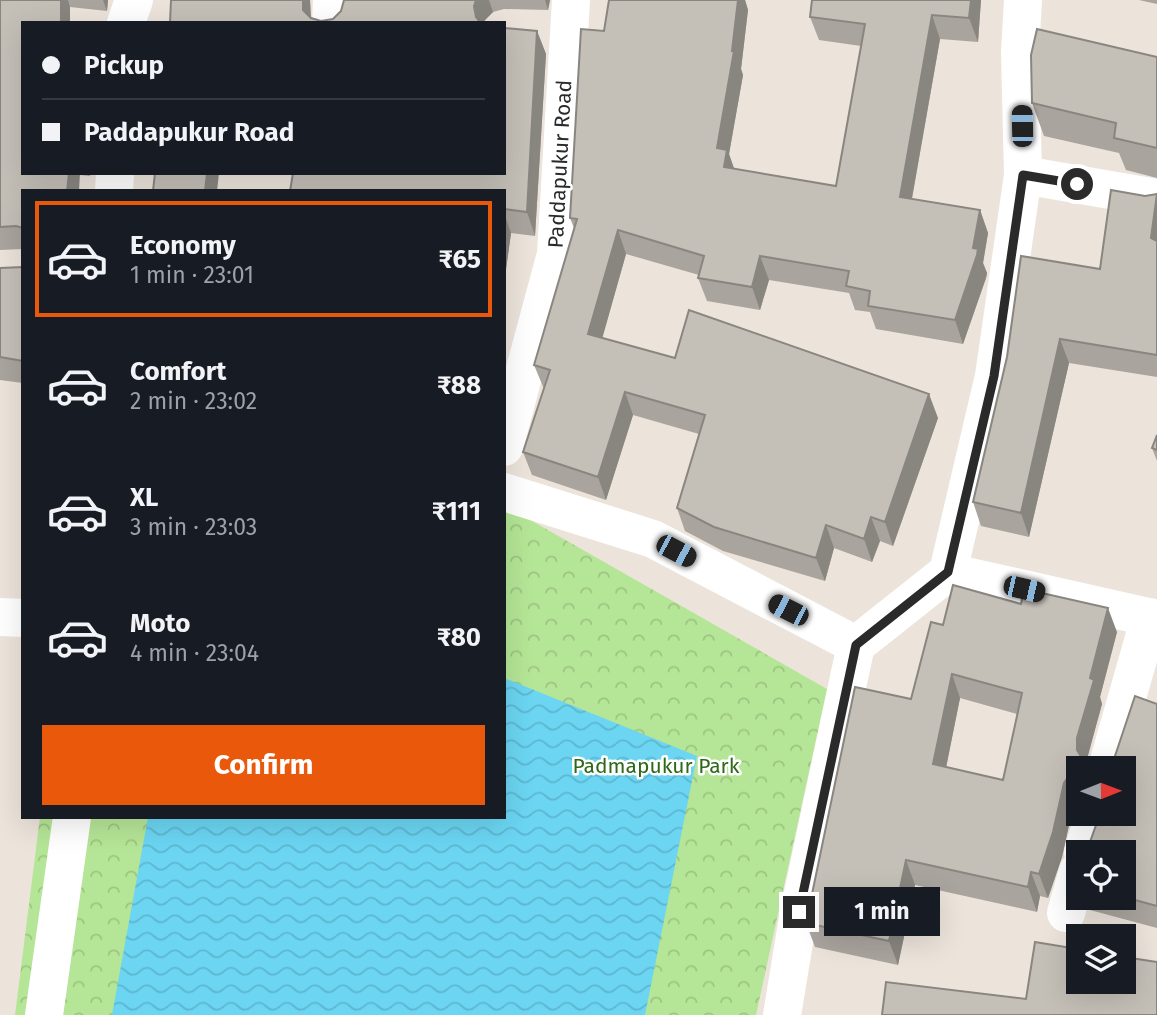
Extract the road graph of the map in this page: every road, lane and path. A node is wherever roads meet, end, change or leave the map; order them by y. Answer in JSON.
{"nodes":[{"id":1,"x":134,"y":0,"type":"edge"},
{"id":2,"x":332,"y":0,"type":"edge"},
{"id":3,"x":1023,"y":0,"type":"edge"},
{"id":4,"x":569,"y":17,"type":"edge"},
{"id":5,"x":127,"y":21,"type":"edge"},
{"id":6,"x":331,"y":21,"type":"edge"},
{"id":7,"x":529,"y":32,"type":"edge"},
{"id":8,"x":1023,"y":175,"type":"junction"},
{"id":9,"x":1157,"y":198,"type":"edge"},
{"id":10,"x":506,"y":440,"type":"edge"},
{"id":11,"x":506,"y":493,"type":"edge"},
{"id":12,"x":948,"y":572,"type":"junction"},
{"id":13,"x":0,"y":617,"type":"edge"},
{"id":14,"x":21,"y":618,"type":"edge"},
{"id":15,"x":1153,"y":618,"type":"edge"},
{"id":16,"x":856,"y":645,"type":"junction"},
{"id":17,"x":1111,"y":756,"type":"edge"},
{"id":18,"x":72,"y":819,"type":"edge"},
{"id":19,"x":1067,"y":910,"type":"edge"},
{"id":20,"x":1066,"y":913,"type":"dead end"},
{"id":21,"x":44,"y":1015,"type":"edge"},
{"id":22,"x":782,"y":1015,"type":"edge"}],
"edges":[{"from":1,"to":5,"type":"street"},
{"from":2,"to":6,"type":"street"},
{"from":3,"to":8,"type":"street"},
{"from":4,"to":7,"type":"street"},
{"from":4,"to":10,"type":"street","name":"Paddapukur Road"},
{"from":8,"to":9,"type":"street"},
{"from":8,"to":12,"type":"street"},
{"from":11,"to":16,"type":"street"},
{"from":12,"to":15,"type":"street"},
{"from":12,"to":16,"type":"street"},
{"from":13,"to":14,"type":"street"},
{"from":15,"to":17,"type":"street"},
{"from":16,"to":22,"type":"street"},
{"from":18,"to":21,"type":"street"},
{"from":19,"to":20,"type":"street"}]}
